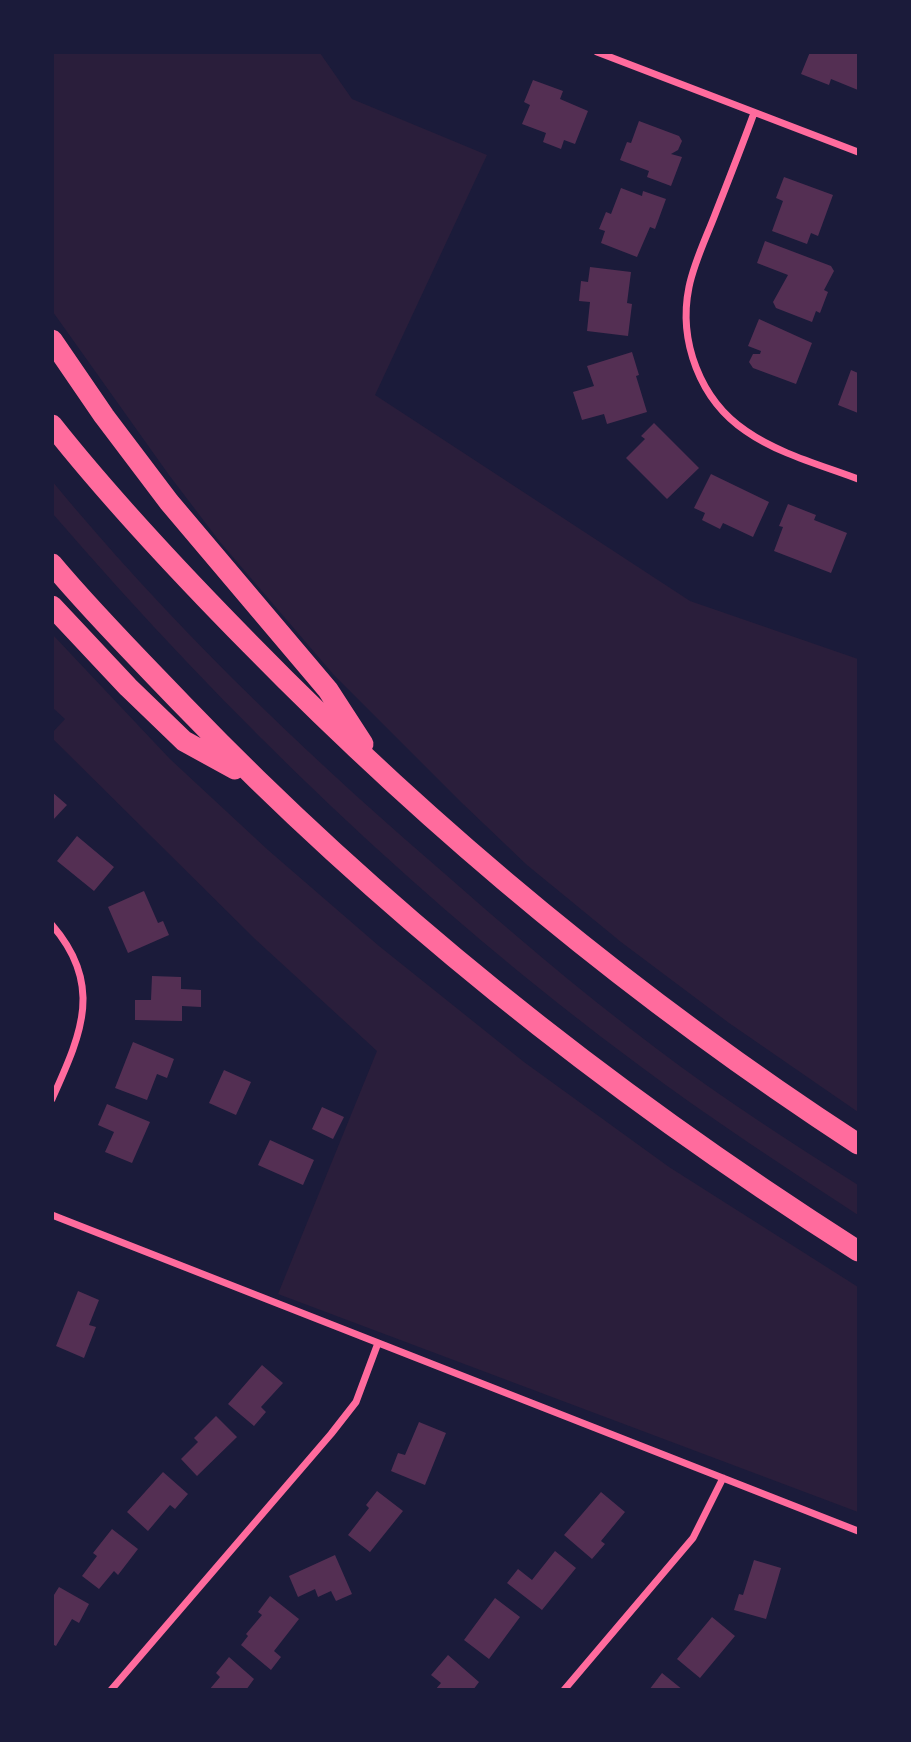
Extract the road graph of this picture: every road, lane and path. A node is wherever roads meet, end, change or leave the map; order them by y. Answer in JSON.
{"nodes":[{"id":1,"x":597,"y":52,"type":"edge"},
{"id":2,"x":754,"y":113,"type":"junction"},
{"id":3,"x":859,"y":152,"type":"edge"},
{"id":4,"x":52,"y":340,"type":"edge"},
{"id":5,"x":52,"y":425,"type":"edge"},
{"id":6,"x":859,"y":479,"type":"edge"},
{"id":7,"x":52,"y":564,"type":"edge"},
{"id":8,"x":52,"y":606,"type":"edge"},
{"id":9,"x":383,"y":775,"type":"junction"},
{"id":10,"x":256,"y":781,"type":"junction"},
{"id":11,"x":52,"y":925,"type":"edge"},
{"id":12,"x":52,"y":1100,"type":"edge"},
{"id":13,"x":859,"y":1144,"type":"edge"},
{"id":14,"x":52,"y":1215,"type":"edge"},
{"id":15,"x":859,"y":1251,"type":"edge"},
{"id":16,"x":378,"y":1343,"type":"junction"},
{"id":17,"x":723,"y":1478,"type":"junction"},
{"id":18,"x":859,"y":1531,"type":"edge"},
{"id":19,"x":111,"y":1689,"type":"edge"},
{"id":20,"x":564,"y":1689,"type":"edge"}],
"edges":[{"from":1,"to":2,"type":"street"},
{"from":2,"to":3,"type":"street"},
{"from":2,"to":6,"type":"street"},
{"from":4,"to":9,"type":"highway"},
{"from":5,"to":9,"type":"highway"},
{"from":7,"to":10,"type":"highway"},
{"from":8,"to":10,"type":"highway"},
{"from":9,"to":13,"type":"highway"},
{"from":10,"to":15,"type":"highway"},
{"from":11,"to":12,"type":"street"},
{"from":14,"to":16,"type":"street"},
{"from":16,"to":17,"type":"street"},
{"from":16,"to":19,"type":"street"},
{"from":17,"to":18,"type":"street"},
{"from":17,"to":20,"type":"street"}]}
